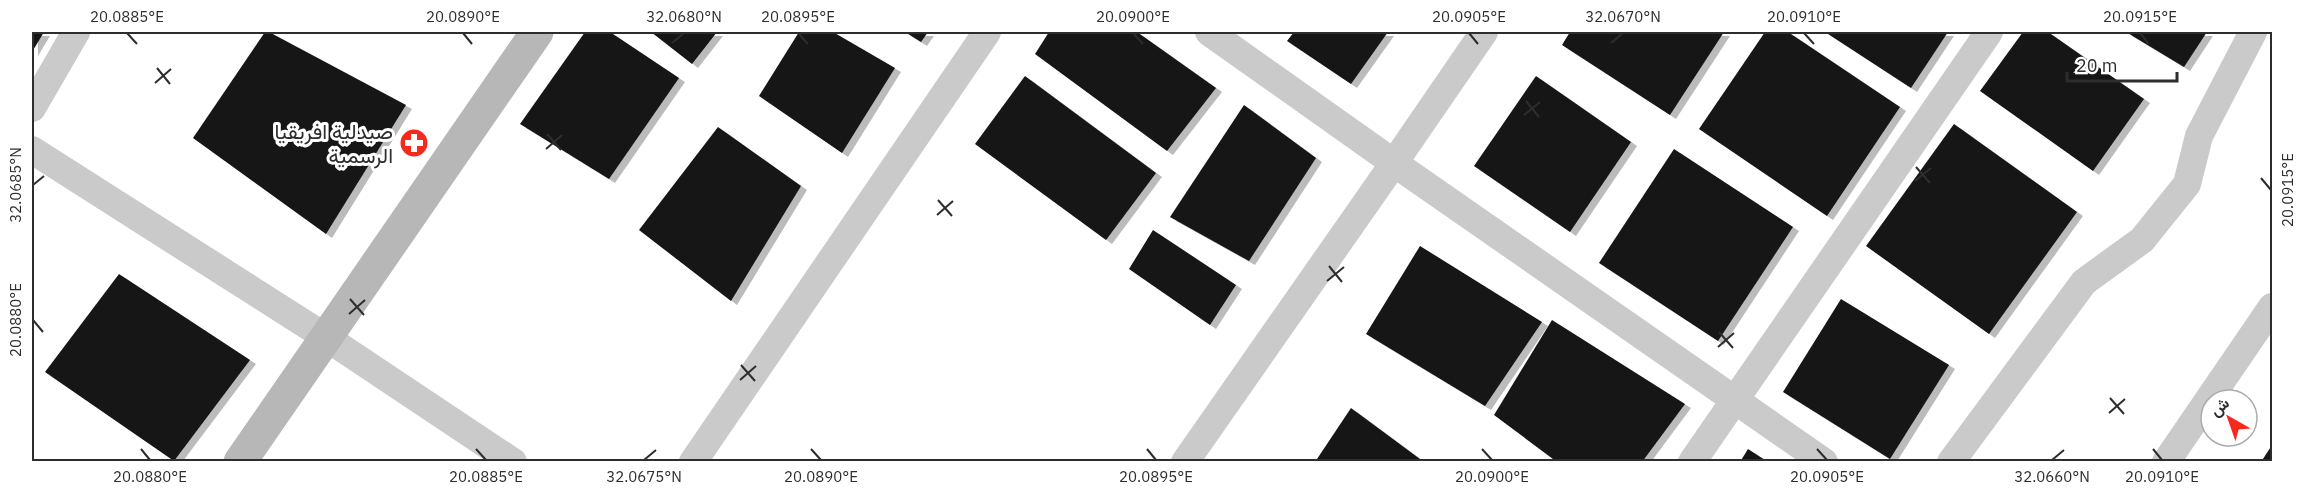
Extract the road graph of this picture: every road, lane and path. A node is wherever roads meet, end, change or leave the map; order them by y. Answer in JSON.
{"nodes":[{"id":1,"x":76,"y":32,"type":"edge"},
{"id":2,"x":537,"y":32,"type":"edge"},
{"id":3,"x":987,"y":32,"type":"edge"},
{"id":4,"x":1209,"y":32,"type":"edge"},
{"id":5,"x":1484,"y":32,"type":"edge"},
{"id":6,"x":1989,"y":32,"type":"edge"},
{"id":7,"x":2253,"y":32,"type":"edge"},
{"id":8,"x":32,"y":108,"type":"edge"},
{"id":9,"x":32,"y":150,"type":"edge"},
{"id":10,"x":1394,"y":163,"type":"junction"},
{"id":11,"x":2272,"y":307,"type":"edge"},
{"id":12,"x":327,"y":339,"type":"junction"},
{"id":13,"x":1734,"y":399,"type":"junction"},
{"id":14,"x":240,"y":462,"type":"edge"},
{"id":15,"x":513,"y":462,"type":"edge"},
{"id":16,"x":693,"y":462,"type":"edge"},
{"id":17,"x":1185,"y":462,"type":"edge"},
{"id":18,"x":1692,"y":462,"type":"edge"},
{"id":19,"x":1824,"y":462,"type":"edge"},
{"id":20,"x":1951,"y":462,"type":"edge"},
{"id":21,"x":2166,"y":462,"type":"edge"}],
"edges":[{"from":1,"to":8,"type":"street"},
{"from":2,"to":12,"type":"main road"},
{"from":3,"to":16,"type":"street"},
{"from":4,"to":10,"type":"street"},
{"from":5,"to":10,"type":"street"},
{"from":6,"to":13,"type":"street"},
{"from":7,"to":20,"type":"street"},
{"from":9,"to":12,"type":"street"},
{"from":10,"to":13,"type":"street"},
{"from":10,"to":17,"type":"street"},
{"from":11,"to":21,"type":"street"},
{"from":12,"to":14,"type":"main road"},
{"from":12,"to":15,"type":"street"},
{"from":13,"to":18,"type":"street"},
{"from":13,"to":19,"type":"street"}]}
